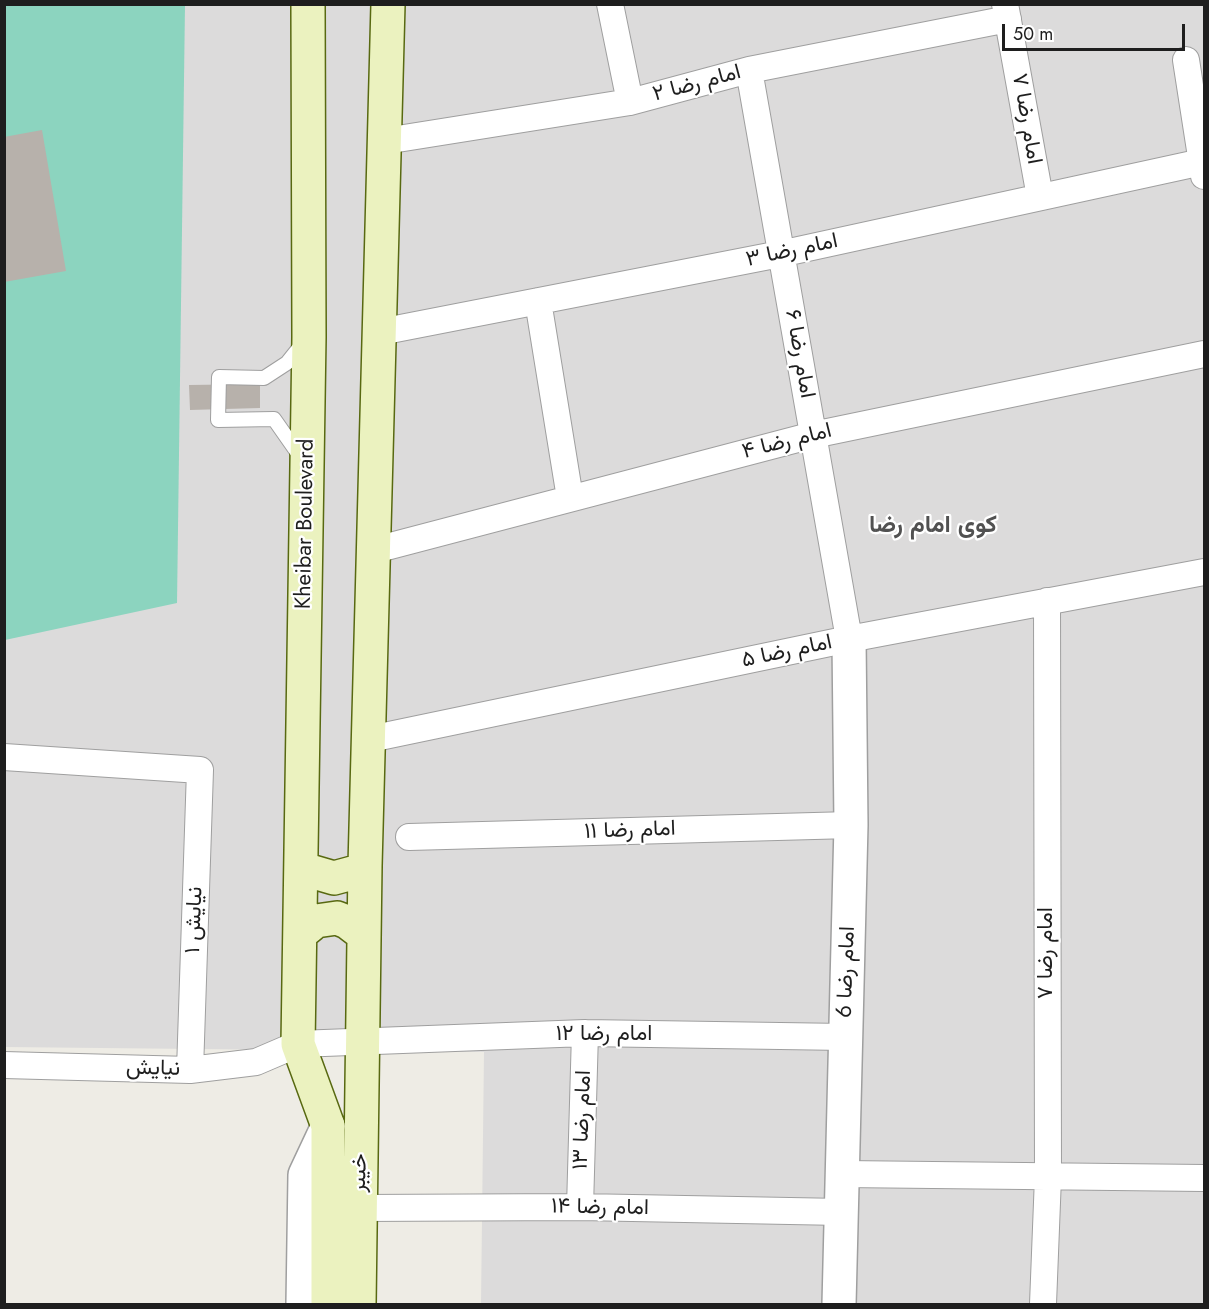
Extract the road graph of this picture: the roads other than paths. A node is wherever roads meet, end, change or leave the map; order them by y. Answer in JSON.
{"nodes":[{"id":1,"x":308,"y":4,"type":"edge"},
{"id":2,"x":610,"y":4,"type":"edge"},
{"id":3,"x":391,"y":5,"type":"edge"},
{"id":4,"x":1006,"y":12,"type":"edge"},
{"id":5,"x":1186,"y":60,"type":"dead end"},
{"id":6,"x":748,"y":70,"type":"junction"},
{"id":7,"x":630,"y":102,"type":"junction"},
{"id":8,"x":385,"y":141,"type":"junction"},
{"id":9,"x":1203,"y":169,"type":"edge"},
{"id":10,"x":1040,"y":197,"type":"junction"},
{"id":11,"x":780,"y":254,"type":"junction"},
{"id":12,"x":538,"y":301,"type":"junction"},
{"id":13,"x":380,"y":332,"type":"junction"},
{"id":14,"x":309,"y":337,"type":"junction"},
{"id":15,"x":1204,"y":354,"type":"edge"},
{"id":16,"x":813,"y":435,"type":"junction"},
{"id":17,"x":307,"y":466,"type":"junction"},
{"id":18,"x":570,"y":498,"type":"junction"},
{"id":19,"x":375,"y":550,"type":"junction"},
{"id":20,"x":1204,"y":572,"type":"edge"},
{"id":21,"x":1047,"y":602,"type":"junction"},
{"id":22,"x":849,"y":639,"type":"junction"},
{"id":23,"x":370,"y":739,"type":"junction"},
{"id":24,"x":4,"y":757,"type":"edge"},
{"id":25,"x":851,"y":825,"type":"junction"},
{"id":26,"x":409,"y":837,"type":"dead end"},
{"id":27,"x":301,"y":864,"type":"junction"},
{"id":28,"x":365,"y":866,"type":"junction"},
{"id":29,"x":300,"y":934,"type":"junction"},
{"id":30,"x":363,"y":936,"type":"junction"},
{"id":31,"x":585,"y":1034,"type":"junction"},
{"id":32,"x":845,"y":1037,"type":"junction"},
{"id":33,"x":363,"y":1041,"type":"junction"},
{"id":34,"x":298,"y":1044,"type":"junction"},
{"id":35,"x":4,"y":1065,"type":"edge"},
{"id":36,"x":190,"y":1070,"type":"junction"},
{"id":37,"x":328,"y":1126,"type":"junction"},
{"id":38,"x":843,"y":1174,"type":"junction"},
{"id":39,"x":1048,"y":1177,"type":"junction"},
{"id":40,"x":1204,"y":1178,"type":"edge"},
{"id":41,"x":580,"y":1207,"type":"junction"},
{"id":42,"x":359,"y":1208,"type":"junction"},
{"id":43,"x":842,"y":1212,"type":"junction"},
{"id":44,"x":303,"y":1305,"type":"edge"},
{"id":45,"x":328,"y":1305,"type":"edge"},
{"id":46,"x":359,"y":1305,"type":"edge"},
{"id":47,"x":839,"y":1305,"type":"edge"},
{"id":48,"x":1043,"y":1305,"type":"edge"}],
"edges":[{"from":1,"to":14,"type":"main road","name":"Kheibar Boulevard"},
{"from":2,"to":7,"type":"street"},
{"from":3,"to":8,"type":"main road"},
{"from":4,"to":6,"type":"street","name":"امام رضا ۲"},
{"from":4,"to":10,"type":"street","name":"امام رضا ۷"},
{"from":5,"to":9,"type":"street"},
{"from":6,"to":7,"type":"street","name":"امام رضا ۲"},
{"from":6,"to":11,"type":"street","name":"امام رضا ۶"},
{"from":7,"to":8,"type":"street","name":"امام رضا ۲"},
{"from":8,"to":13,"type":"main road"},
{"from":9,"to":10,"type":"street","name":"امام رضا ۳"},
{"from":10,"to":11,"type":"street","name":"امام رضا ۳"},
{"from":11,"to":12,"type":"street","name":"امام رضا ۳"},
{"from":11,"to":16,"type":"street","name":"امام رضا ۶"},
{"from":12,"to":13,"type":"street","name":"امام رضا ۳"},
{"from":12,"to":18,"type":"street"},
{"from":13,"to":19,"type":"main road"},
{"from":14,"to":17,"type":"main road","name":"Kheibar Boulevard"},
{"from":14,"to":17,"type":"lane"},
{"from":15,"to":16,"type":"street","name":"امام رضا ۴"},
{"from":16,"to":18,"type":"street","name":"امام رضا ۴"},
{"from":16,"to":22,"type":"street","name":"امام رضا ۶"},
{"from":17,"to":27,"type":"main road","name":"Kheibar Boulevard"},
{"from":18,"to":19,"type":"street","name":"امام رضا ۴"},
{"from":19,"to":23,"type":"main road"},
{"from":20,"to":21,"type":"street","name":"امام رضا ۵"},
{"from":21,"to":22,"type":"street","name":"امام رضا ۵"},
{"from":21,"to":39,"type":"street","name":"امام رضا ۷"},
{"from":22,"to":23,"type":"street","name":"امام رضا ۵"},
{"from":22,"to":25,"type":"street","name":"امام رضا 6"},
{"from":23,"to":28,"type":"main road"},
{"from":24,"to":36,"type":"street","name":"نیایش ۱"},
{"from":25,"to":26,"type":"street","name":"امام رضا ۱۱"},
{"from":25,"to":32,"type":"street","name":"امام رضا 6"},
{"from":27,"to":28,"type":"main road"},
{"from":27,"to":29,"type":"main road","name":"Kheibar Boulevard"},
{"from":28,"to":30,"type":"main road"},
{"from":29,"to":30,"type":"main road"},
{"from":29,"to":34,"type":"main road","name":"Kheibar Boulevard"},
{"from":30,"to":33,"type":"main road"},
{"from":31,"to":32,"type":"street","name":"امام رضا ۱۲"},
{"from":31,"to":33,"type":"street","name":"امام رضا ۱۲"},
{"from":31,"to":41,"type":"street","name":"امام رضا ۱۳"},
{"from":32,"to":38,"type":"street","name":"امام رضا 6"},
{"from":33,"to":34,"type":"street","name":"امام رضا ۱۲"},
{"from":33,"to":42,"type":"main road","name":"خیبر"},
{"from":34,"to":36,"type":"street","name":"نیایش"},
{"from":34,"to":37,"type":"main road"},
{"from":35,"to":36,"type":"street","name":"نیایش"},
{"from":37,"to":44,"type":"street"},
{"from":37,"to":45,"type":"main road"},
{"from":38,"to":39,"type":"street"},
{"from":38,"to":43,"type":"street","name":"امام رضا 6"},
{"from":39,"to":40,"type":"street"},
{"from":39,"to":48,"type":"street","name":"امام رضا ۷"},
{"from":41,"to":42,"type":"street","name":"امام رضا ۱۴"},
{"from":41,"to":43,"type":"street","name":"امام رضا ۱۴"},
{"from":42,"to":46,"type":"main road","name":"خیبر"},
{"from":43,"to":47,"type":"street","name":"امام رضا 6"}]}
